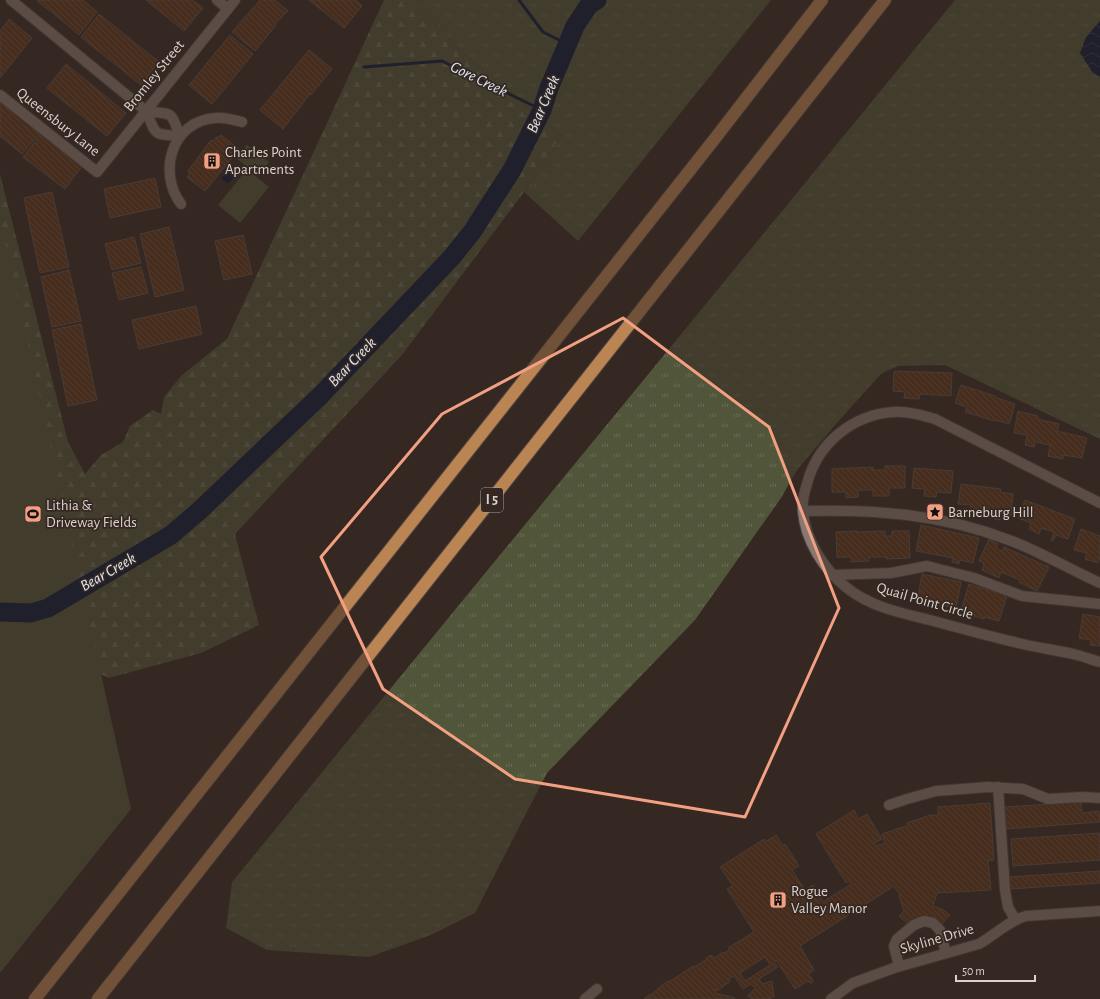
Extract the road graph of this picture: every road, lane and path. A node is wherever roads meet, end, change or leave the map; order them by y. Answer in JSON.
{"nodes":[{"id":1,"x":11,"y":0,"type":"edge"},
{"id":2,"x":217,"y":0,"type":"edge"},
{"id":3,"x":235,"y":0,"type":"edge"},
{"id":4,"x":821,"y":0,"type":"edge"},
{"id":5,"x":885,"y":0,"type":"edge"},
{"id":6,"x":228,"y":9,"type":"junction"},
{"id":7,"x":0,"y":95,"type":"edge"},
{"id":8,"x":146,"y":110,"type":"junction"},
{"id":9,"x":242,"y":122,"type":"dead end"},
{"id":10,"x":180,"y":136,"type":"junction"},
{"id":11,"x":97,"y":172,"type":"joint"},
{"id":12,"x":181,"y":204,"type":"dead end"},
{"id":13,"x":1100,"y":503,"type":"edge"},
{"id":14,"x":802,"y":511,"type":"junction"},
{"id":15,"x":833,"y":575,"type":"junction"},
{"id":16,"x":1100,"y":583,"type":"edge"},
{"id":17,"x":1100,"y":604,"type":"edge"},
{"id":18,"x":1100,"y":662,"type":"edge"},
{"id":19,"x":998,"y":787,"type":"junction"},
{"id":20,"x":1100,"y":798,"type":"edge"},
{"id":21,"x":889,"y":805,"type":"dead end"},
{"id":22,"x":1100,"y":911,"type":"edge"},
{"id":23,"x":1015,"y":919,"type":"junction"},
{"id":24,"x":946,"y":953,"type":"junction"},
{"id":25,"x":899,"y":966,"type":"junction"},
{"id":26,"x":597,"y":989,"type":"dead end"},
{"id":27,"x":35,"y":999,"type":"edge"},
{"id":28,"x":98,"y":999,"type":"edge"},
{"id":29,"x":585,"y":999,"type":"edge"},
{"id":30,"x":831,"y":999,"type":"edge"}],
"edges":[{"from":1,"to":8,"type":"street"},
{"from":2,"to":6,"type":"street"},
{"from":3,"to":6,"type":"street","name":"Bromley Street"},
{"from":4,"to":27,"type":"highway"},
{"from":5,"to":28,"type":"highway","number":"I 5"},
{"from":6,"to":8,"type":"street","name":"Bromley Street"},
{"from":7,"to":11,"type":"street","name":"Queensbury Lane"},
{"from":8,"to":10,"type":"street"},
{"from":8,"to":10,"type":"street"},
{"from":8,"to":11,"type":"street","name":"Bromley Street"},
{"from":9,"to":10,"type":"street"},
{"from":10,"to":12,"type":"street"},
{"from":13,"to":14,"type":"street","name":"Quail Point Circle"},
{"from":14,"to":15,"type":"street","name":"Quail Point Circle"},
{"from":14,"to":16,"type":"street"},
{"from":15,"to":17,"type":"street"},
{"from":15,"to":18,"type":"street","name":"Quail Point Circle"},
{"from":19,"to":20,"type":"street"},
{"from":19,"to":21,"type":"street"},
{"from":19,"to":23,"type":"street"},
{"from":22,"to":23,"type":"street","name":"Skyline Drive"},
{"from":23,"to":24,"type":"street","name":"Skyline Drive"},
{"from":24,"to":25,"type":"street","name":"Skyline Drive"},
{"from":24,"to":25,"type":"street"},
{"from":25,"to":30,"type":"street","name":"Skyline Drive"},
{"from":26,"to":29,"type":"street"}]}
